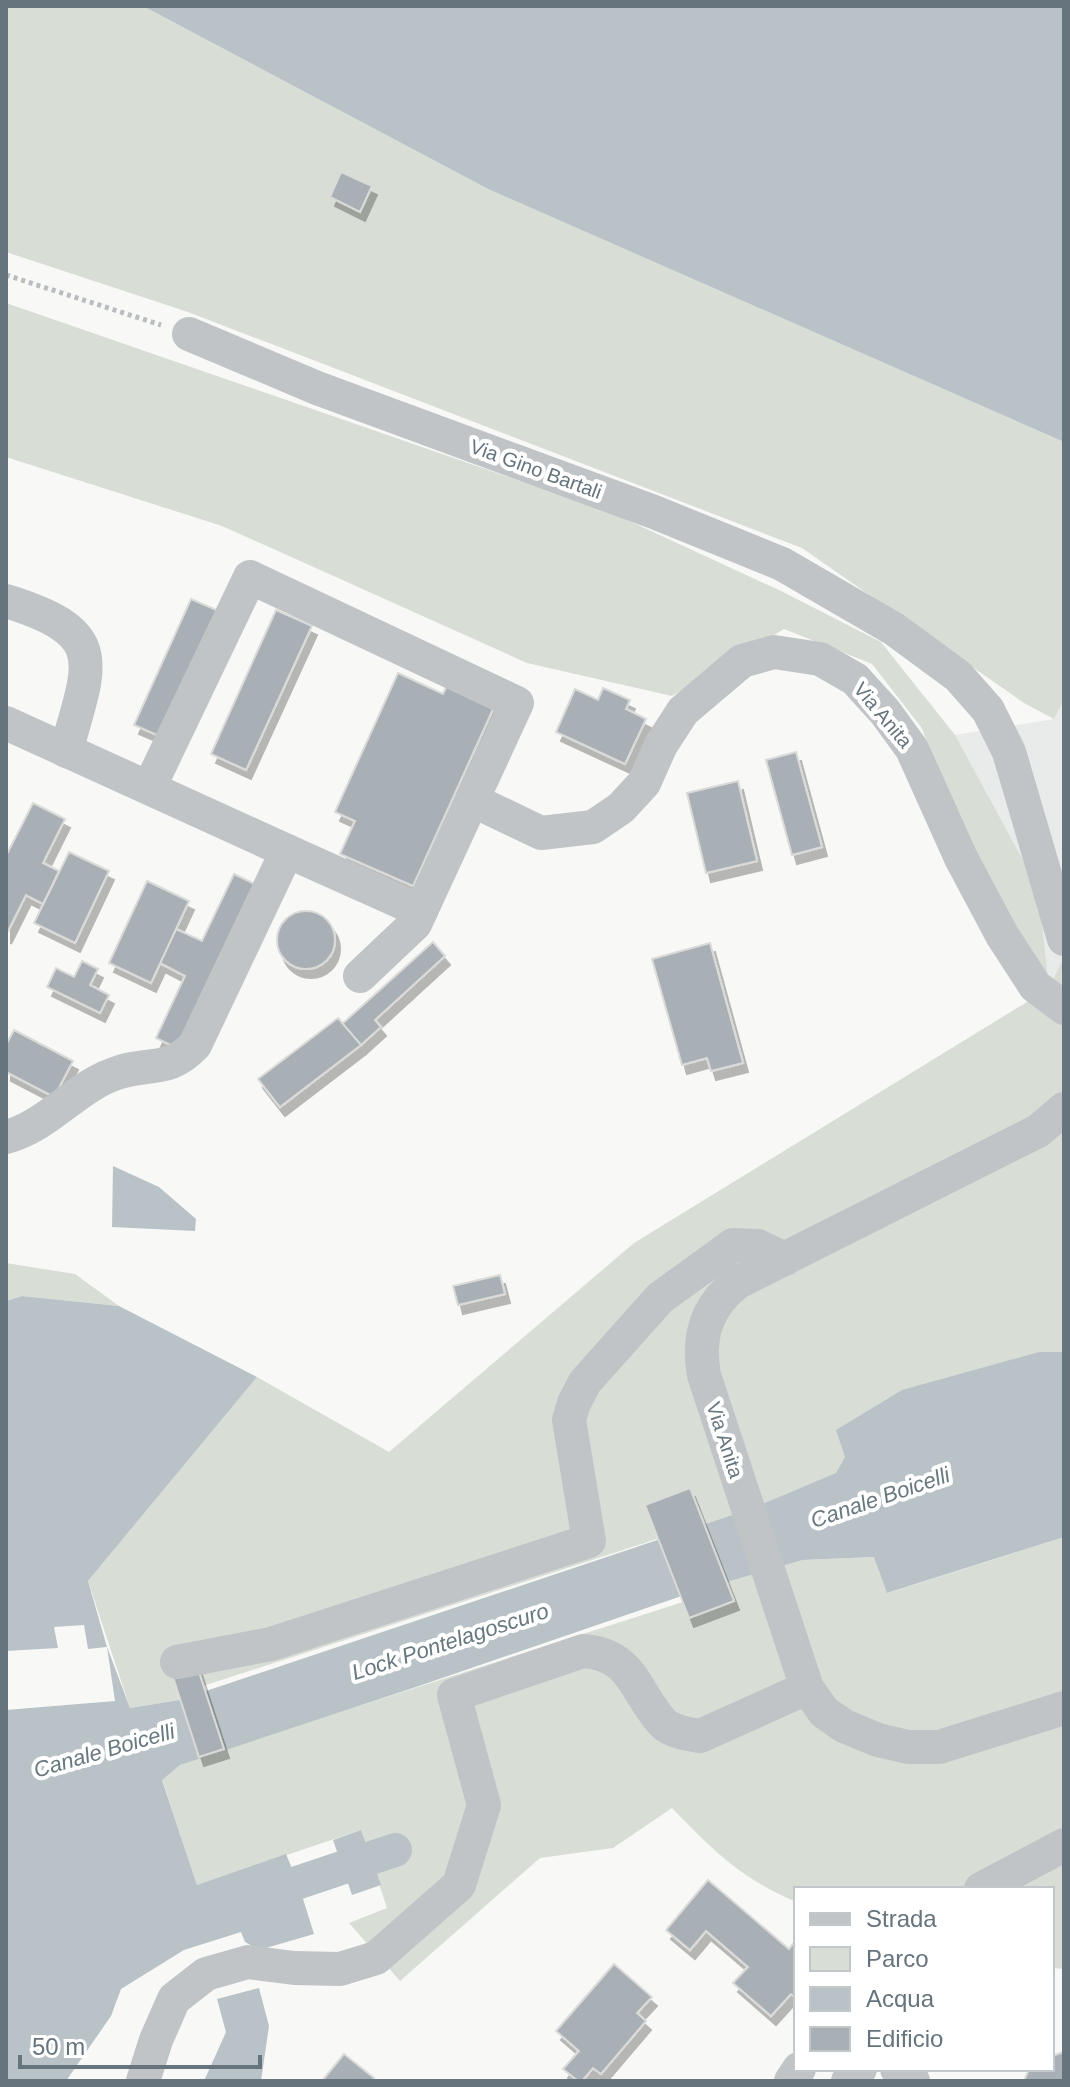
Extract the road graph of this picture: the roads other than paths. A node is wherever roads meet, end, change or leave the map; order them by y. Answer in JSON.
{"nodes":[{"id":1,"x":189,"y":334,"type":"road end"},
{"id":2,"x":6,"y":601,"type":"edge"},
{"id":3,"x":6,"y":723,"type":"edge"},
{"id":4,"x":66,"y":751,"type":"junction"},
{"id":5,"x":149,"y":788,"type":"junction"},
{"id":6,"x":472,"y":800,"type":"junction"},
{"id":7,"x":287,"y":851,"type":"junction"},
{"id":8,"x":421,"y":911,"type":"junction"},
{"id":9,"x":1064,"y":939,"type":"edge"},
{"id":10,"x":360,"y":976,"type":"dead end"},
{"id":11,"x":1064,"y":1008,"type":"edge"},
{"id":12,"x":1064,"y":1109,"type":"edge"},
{"id":13,"x":6,"y":1137,"type":"edge"},
{"id":14,"x":785,"y":1259,"type":"junction"},
{"id":15,"x":177,"y":1662,"type":"dead end"},
{"id":16,"x":807,"y":1688,"type":"junction"},
{"id":17,"x":1064,"y":1708,"type":"edge"},
{"id":18,"x":1064,"y":1845,"type":"edge"},
{"id":19,"x":985,"y":1887,"type":"edge"},
{"id":20,"x":143,"y":2081,"type":"edge"}],
"edges":[{"from":1,"to":9,"type":"street","name":"Via Gino Bartali"},
{"from":2,"to":4,"type":"street"},
{"from":3,"to":4,"type":"street"},
{"from":4,"to":5,"type":"street"},
{"from":5,"to":6,"type":"street"},
{"from":5,"to":7,"type":"street"},
{"from":6,"to":8,"type":"street"},
{"from":6,"to":11,"type":"street","name":"Via Anita"},
{"from":7,"to":8,"type":"street"},
{"from":7,"to":13,"type":"street"},
{"from":8,"to":10,"type":"street"},
{"from":12,"to":14,"type":"street","name":"Via Anita"},
{"from":14,"to":15,"type":"street"},
{"from":14,"to":16,"type":"street","name":"Via Anita"},
{"from":16,"to":17,"type":"street","name":"Via Anita"},
{"from":16,"to":20,"type":"street"},
{"from":18,"to":19,"type":"street"}]}
